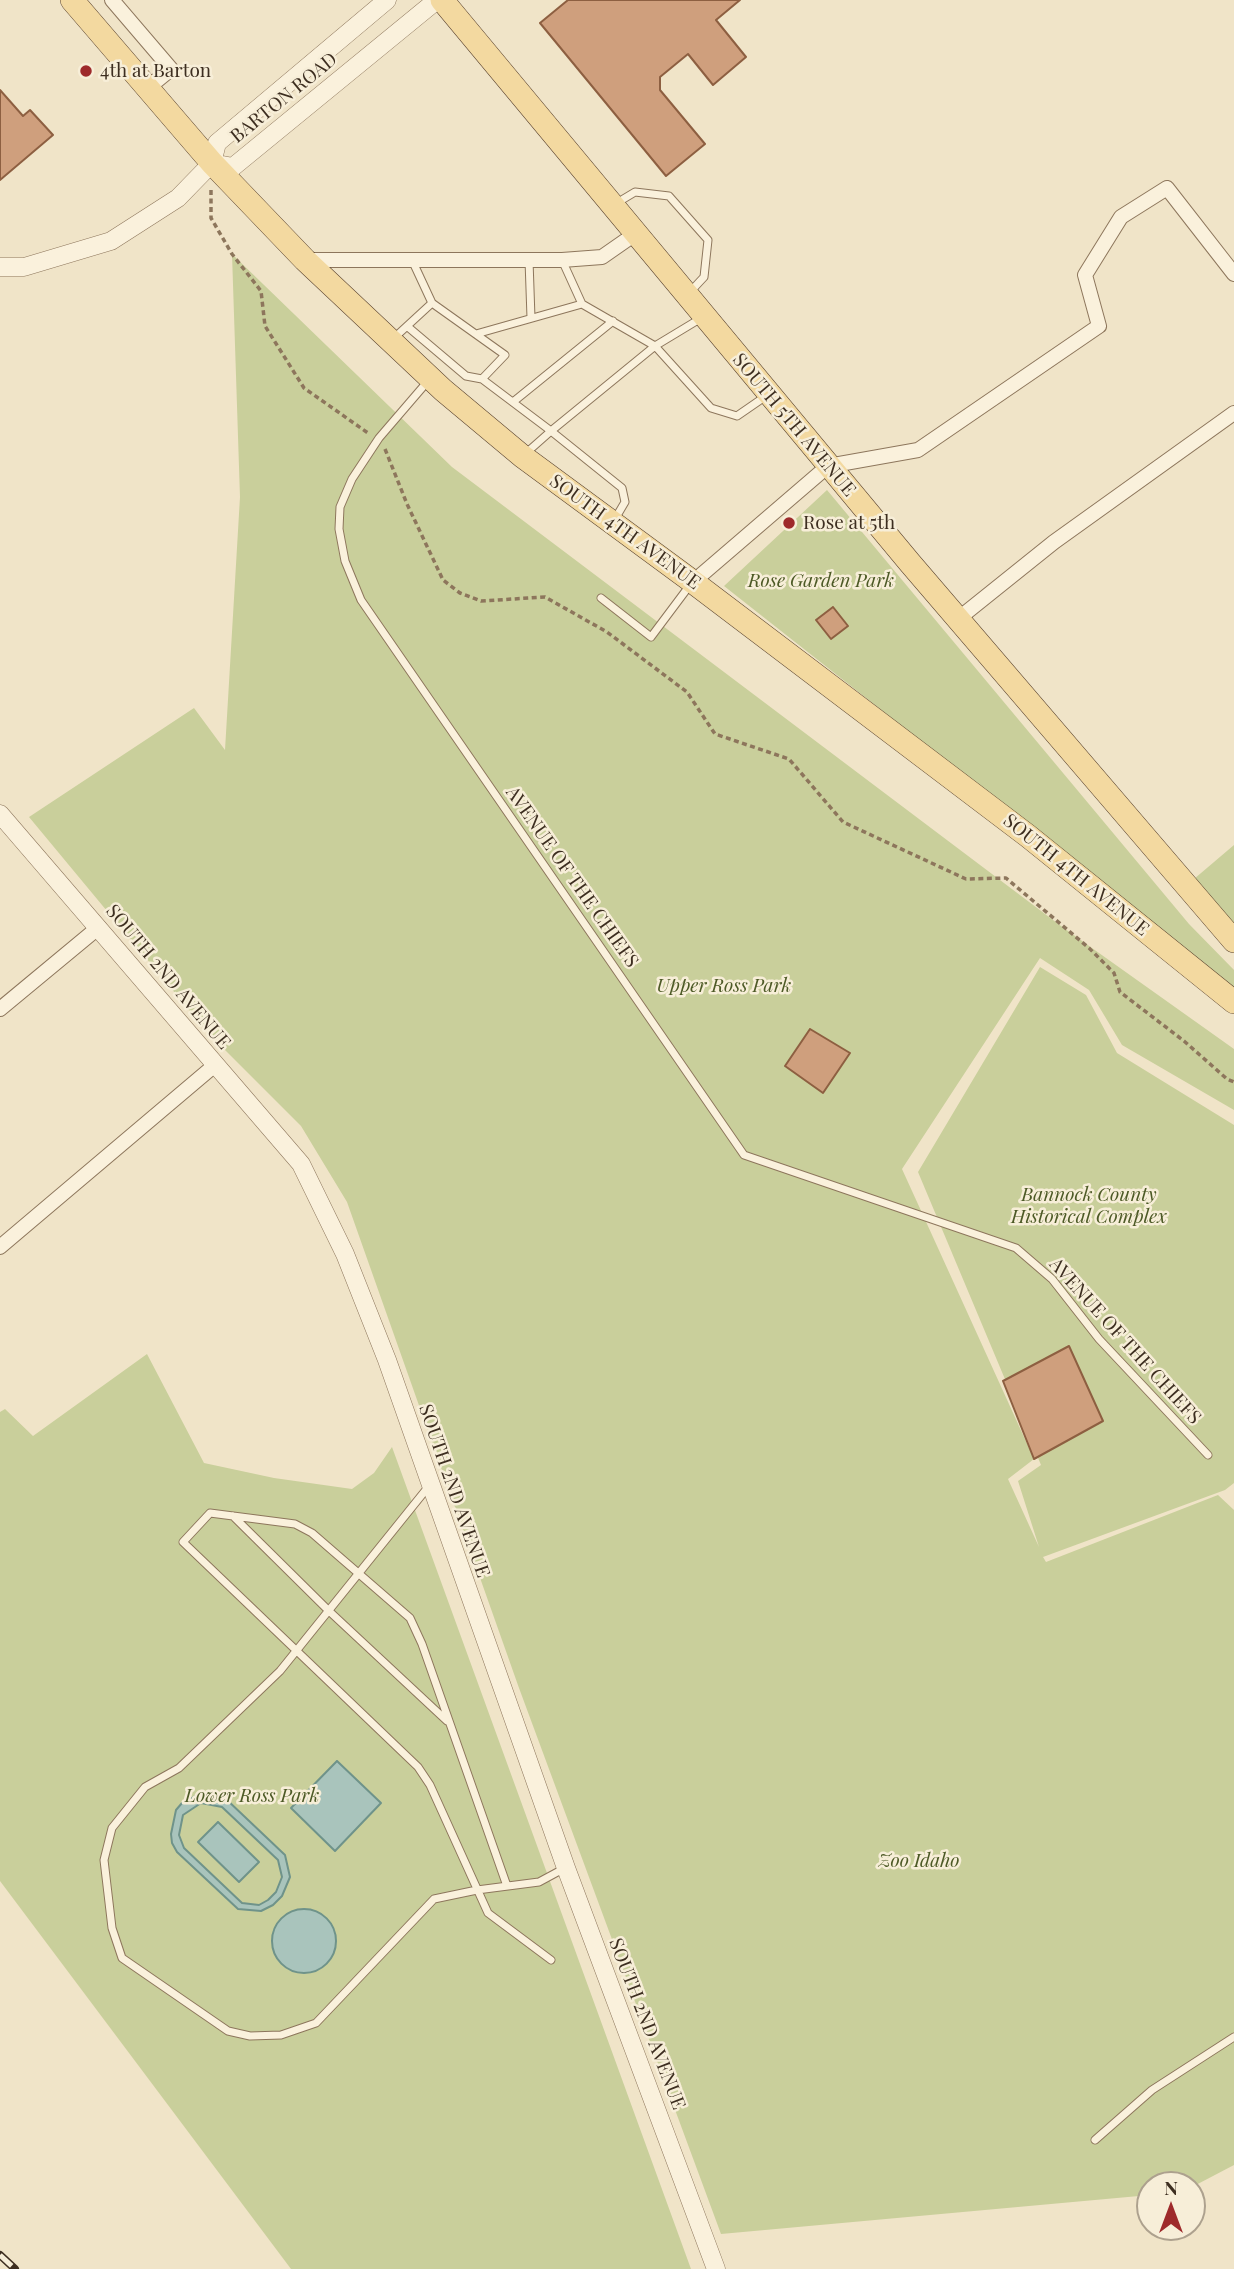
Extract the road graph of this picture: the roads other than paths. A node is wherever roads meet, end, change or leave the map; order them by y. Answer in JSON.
{"nodes":[{"id":1,"x":72,"y":0,"type":"edge"},
{"id":2,"x":112,"y":0,"type":"edge"},
{"id":3,"x":387,"y":0,"type":"edge"},
{"id":4,"x":440,"y":0,"type":"edge"},
{"id":5,"x":149,"y":87,"type":"junction"},
{"id":6,"x":212,"y":163,"type":"junction"},
{"id":7,"x":611,"y":206,"type":"junction"},
{"id":8,"x":635,"y":234,"type":"junction"},
{"id":9,"x":305,"y":260,"type":"junction"},
{"id":10,"x":412,"y":260,"type":"junction"},
{"id":11,"x":529,"y":260,"type":"junction"},
{"id":12,"x":562,"y":260,"type":"junction"},
{"id":13,"x":0,"y":267,"type":"edge"},
{"id":14,"x":1234,"y":274,"type":"edge"},
{"id":15,"x":686,"y":296,"type":"junction"},
{"id":16,"x":432,"y":303,"type":"junction"},
{"id":17,"x":582,"y":304,"type":"junction"},
{"id":18,"x":704,"y":317,"type":"junction"},
{"id":19,"x":531,"y":318,"type":"junction"},
{"id":20,"x":613,"y":321,"type":"junction"},
{"id":21,"x":399,"y":334,"type":"junction"},
{"id":22,"x":475,"y":334,"type":"junction"},
{"id":23,"x":655,"y":346,"type":"junction"},
{"id":24,"x":431,"y":378,"type":"junction"},
{"id":25,"x":482,"y":379,"type":"junction"},
{"id":26,"x":769,"y":394,"type":"junction"},
{"id":27,"x":513,"y":402,"type":"junction"},
{"id":28,"x":1234,"y":413,"type":"edge"},
{"id":29,"x":551,"y":431,"type":"junction"},
{"id":30,"x":523,"y":456,"type":"junction"},
{"id":31,"x":828,"y":466,"type":"junction"},
{"id":32,"x":613,"y":523,"type":"junction"},
{"id":33,"x":693,"y":582,"type":"junction"},
{"id":34,"x":601,"y":598,"type":"dead end"},
{"id":35,"x":958,"y":619,"type":"junction"},
{"id":36,"x":0,"y":814,"type":"edge"},
{"id":37,"x":99,"y":927,"type":"junction"},
{"id":38,"x":1234,"y":941,"type":"edge"},
{"id":39,"x":1234,"y":1002,"type":"edge"},
{"id":40,"x":0,"y":1009,"type":"edge"},
{"id":41,"x":215,"y":1065,"type":"junction"},
{"id":42,"x":0,"y":1247,"type":"edge"},
{"id":43,"x":1208,"y":1455,"type":"dead end"},
{"id":44,"x":430,"y":1485,"type":"junction"},
{"id":45,"x":232,"y":1516,"type":"junction"},
{"id":46,"x":360,"y":1573,"type":"junction"},
{"id":47,"x":329,"y":1611,"type":"junction"},
{"id":48,"x":297,"y":1650,"type":"junction"},
{"id":49,"x":450,"y":1723,"type":"junction"},
{"id":50,"x":566,"y":1868,"type":"junction"},
{"id":51,"x":507,"y":1886,"type":"junction"},
{"id":52,"x":477,"y":1890,"type":"junction"},
{"id":53,"x":551,"y":1960,"type":"dead end"},
{"id":54,"x":1234,"y":2037,"type":"edge"},
{"id":55,"x":1096,"y":2140,"type":"dead end"},
{"id":56,"x":716,"y":2269,"type":"edge"}],
"edges":[{"from":1,"to":5,"type":"main road","name":"SOUTH 4TH AVENUE"},
{"from":2,"to":5,"type":"street"},
{"from":3,"to":6,"type":"street","name":"BARTON ROAD"},
{"from":4,"to":6,"type":"street","name":"BARTON ROAD"},
{"from":4,"to":7,"type":"main road","name":"SOUTH 5TH AVENUE"},
{"from":5,"to":6,"type":"main road","name":"SOUTH 4TH AVENUE"},
{"from":6,"to":9,"type":"main road","name":"SOUTH 4TH AVENUE"},
{"from":6,"to":13,"type":"street"},
{"from":7,"to":8,"type":"main road","name":"SOUTH 5TH AVENUE"},
{"from":7,"to":15,"type":"lane"},
{"from":8,"to":12,"type":"street"},
{"from":8,"to":15,"type":"main road","name":"SOUTH 5TH AVENUE"},
{"from":9,"to":10,"type":"street"},
{"from":9,"to":21,"type":"main road","name":"SOUTH 4TH AVENUE"},
{"from":10,"to":11,"type":"street"},
{"from":10,"to":16,"type":"lane"},
{"from":11,"to":12,"type":"street"},
{"from":11,"to":19,"type":"lane"},
{"from":12,"to":17,"type":"lane"},
{"from":14,"to":31,"type":"street"},
{"from":15,"to":18,"type":"main road","name":"SOUTH 5TH AVENUE"},
{"from":16,"to":21,"type":"lane"},
{"from":16,"to":22,"type":"lane"},
{"from":17,"to":19,"type":"lane"},
{"from":17,"to":20,"type":"lane"},
{"from":18,"to":23,"type":"lane"},
{"from":18,"to":26,"type":"main road","name":"SOUTH 5TH AVENUE"},
{"from":19,"to":22,"type":"lane"},
{"from":20,"to":23,"type":"lane"},
{"from":20,"to":27,"type":"lane"},
{"from":21,"to":24,"type":"main road","name":"SOUTH 4TH AVENUE"},
{"from":21,"to":25,"type":"lane"},
{"from":22,"to":25,"type":"lane"},
{"from":23,"to":26,"type":"lane"},
{"from":23,"to":29,"type":"lane"},
{"from":24,"to":30,"type":"main road","name":"SOUTH 4TH AVENUE"},
{"from":24,"to":43,"type":"lane","name":"AVENUE OF THE CHIEFS"},
{"from":25,"to":27,"type":"lane"},
{"from":26,"to":31,"type":"main road","name":"SOUTH 5TH AVENUE"},
{"from":27,"to":29,"type":"lane"},
{"from":28,"to":35,"type":"street"},
{"from":29,"to":30,"type":"lane"},
{"from":29,"to":32,"type":"lane"},
{"from":30,"to":32,"type":"main road","name":"SOUTH 4TH AVENUE"},
{"from":31,"to":33,"type":"street"},
{"from":31,"to":35,"type":"main road","name":"SOUTH 5TH AVENUE"},
{"from":32,"to":33,"type":"main road","name":"SOUTH 4TH AVENUE"},
{"from":33,"to":34,"type":"lane"},
{"from":33,"to":39,"type":"main road","name":"SOUTH 4TH AVENUE"},
{"from":35,"to":38,"type":"main road","name":"SOUTH 5TH AVENUE"},
{"from":36,"to":37,"type":"street","name":"SOUTH 2ND AVENUE"},
{"from":37,"to":40,"type":"street"},
{"from":37,"to":41,"type":"street","name":"SOUTH 2ND AVENUE"},
{"from":41,"to":42,"type":"street"},
{"from":41,"to":44,"type":"street","name":"SOUTH 2ND AVENUE"},
{"from":44,"to":46,"type":"lane"},
{"from":44,"to":50,"type":"street","name":"SOUTH 2ND AVENUE"},
{"from":45,"to":46,"type":"lane"},
{"from":45,"to":47,"type":"lane"},
{"from":45,"to":48,"type":"lane"},
{"from":46,"to":47,"type":"lane"},
{"from":46,"to":49,"type":"lane"},
{"from":47,"to":48,"type":"lane"},
{"from":47,"to":49,"type":"lane"},
{"from":48,"to":52,"type":"lane"},
{"from":48,"to":52,"type":"lane"},
{"from":49,"to":51,"type":"lane"},
{"from":50,"to":51,"type":"lane"},
{"from":50,"to":56,"type":"street","name":"SOUTH 2ND AVENUE"},
{"from":51,"to":52,"type":"lane"},
{"from":52,"to":53,"type":"lane"},
{"from":54,"to":55,"type":"lane"}]}
